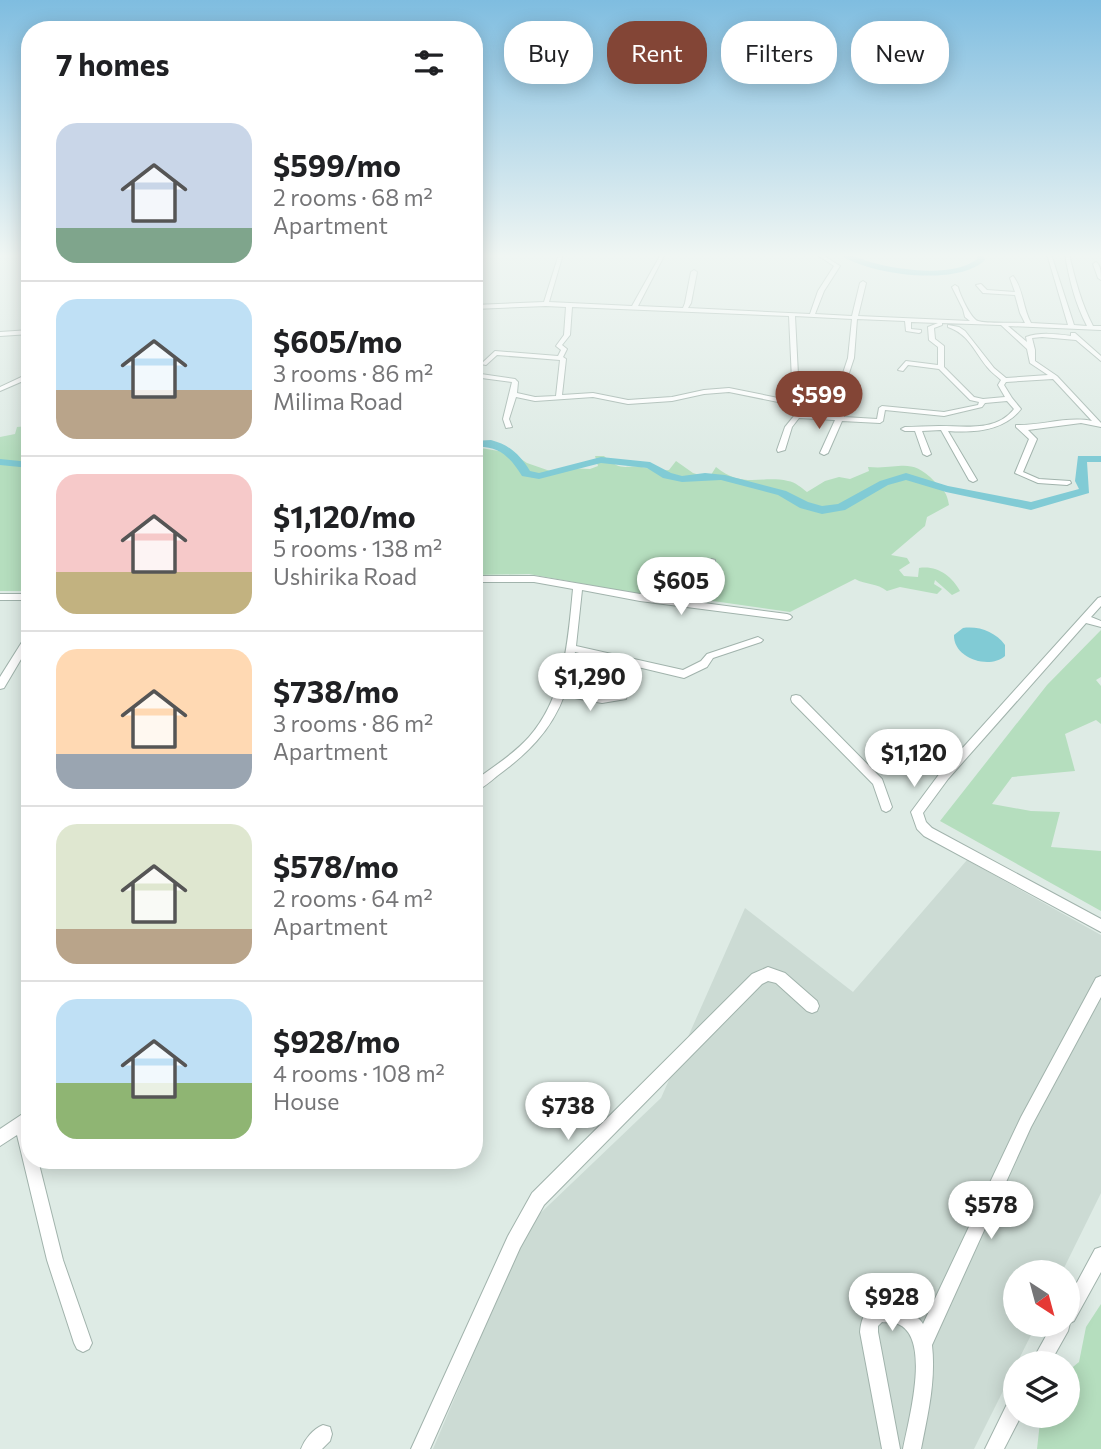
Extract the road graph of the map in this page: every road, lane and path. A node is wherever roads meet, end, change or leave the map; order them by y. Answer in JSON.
{"nodes":[{"id":1,"x":567,"y":322,"type":"edge"},
{"id":2,"x":792,"y":322,"type":"edge"},
{"id":3,"x":854,"y":322,"type":"edge"},
{"id":4,"x":908,"y":322,"type":"edge"},
{"id":5,"x":925,"y":322,"type":"edge"},
{"id":6,"x":1027,"y":322,"type":"edge"},
{"id":7,"x":1068,"y":322,"type":"edge"},
{"id":8,"x":1088,"y":322,"type":"edge"},
{"id":9,"x":939,"y":323,"type":"junction"},
{"id":10,"x":977,"y":323,"type":"joint"},
{"id":11,"x":1003,"y":324,"type":"junction"},
{"id":12,"x":1029,"y":325,"type":"junction"},
{"id":13,"x":1069,"y":326,"type":"junction"},
{"id":14,"x":1091,"y":327,"type":"junction"},
{"id":15,"x":1101,"y":328,"type":"edge"},
{"id":16,"x":919,"y":331,"type":"dead end"},
{"id":17,"x":21,"y":333,"type":"edge"},
{"id":18,"x":0,"y":334,"type":"edge"},
{"id":19,"x":1077,"y":338,"type":"junction"},
{"id":20,"x":1032,"y":350,"type":"junction"},
{"id":21,"x":560,"y":358,"type":"junction"},
{"id":22,"x":1101,"y":359,"type":"edge"},
{"id":23,"x":484,"y":364,"type":"dead end"},
{"id":24,"x":941,"y":367,"type":"junction"},
{"id":25,"x":901,"y":370,"type":"dead end"},
{"id":26,"x":483,"y":376,"type":"edge"},
{"id":27,"x":1055,"y":377,"type":"junction"},
{"id":28,"x":21,"y":378,"type":"edge"},
{"id":29,"x":1004,"y":380,"type":"junction"},
{"id":30,"x":0,"y":389,"type":"edge"},
{"id":31,"x":965,"y":391,"type":"junction"},
{"id":32,"x":513,"y":394,"type":"junction"},
{"id":33,"x":559,"y":396,"type":"junction"},
{"id":34,"x":1009,"y":399,"type":"junction"},
{"id":35,"x":960,"y":400,"type":"dead end"},
{"id":36,"x":983,"y":401,"type":"junction"},
{"id":37,"x":797,"y":404,"type":"junction"},
{"id":38,"x":797,"y":416,"type":"junction"},
{"id":39,"x":1009,"y":418,"type":"junction"},
{"id":40,"x":839,"y":420,"type":"junction"},
{"id":41,"x":1100,"y":425,"type":"edge"},
{"id":42,"x":508,"y":427,"type":"dead end"},
{"id":43,"x":1021,"y":427,"type":"junction"},
{"id":44,"x":943,"y":428,"type":"junction"},
{"id":45,"x":905,"y":429,"type":"dead end"},
{"id":46,"x":918,"y":429,"type":"junction"},
{"id":47,"x":782,"y":450,"type":"dead end"},
{"id":48,"x":824,"y":453,"type":"dead end"},
{"id":49,"x":927,"y":454,"type":"dead end"},
{"id":50,"x":974,"y":480,"type":"dead end"},
{"id":51,"x":1066,"y":483,"type":"dead end"},
{"id":52,"x":712,"y":562,"type":"dead end"},
{"id":53,"x":483,"y":579,"type":"edge"},
{"id":54,"x":578,"y":588,"type":"junction"},
{"id":55,"x":0,"y":597,"type":"edge"},
{"id":56,"x":21,"y":597,"type":"edge"},
{"id":57,"x":640,"y":598,"type":"junction"},
{"id":58,"x":1099,"y":605,"type":"edge"},
{"id":59,"x":787,"y":617,"type":"dead end"},
{"id":60,"x":1084,"y":619,"type":"junction"},
{"id":61,"x":1101,"y":624,"type":"edge"},
{"id":62,"x":758,"y":640,"type":"dead end"},
{"id":63,"x":571,"y":648,"type":"junction"},
{"id":64,"x":21,"y":651,"type":"edge"},
{"id":65,"x":0,"y":685,"type":"edge"},
{"id":66,"x":560,"y":691,"type":"junction"},
{"id":67,"x":622,"y":696,"type":"dead end"},
{"id":68,"x":796,"y":699,"type":"dead end"},
{"id":69,"x":483,"y":780,"type":"edge"},
{"id":70,"x":886,"y":807,"type":"dead end"},
{"id":71,"x":1101,"y":926,"type":"edge"},
{"id":72,"x":1101,"y":983,"type":"edge"},
{"id":73,"x":812,"y":1006,"type":"dead end"},
{"id":74,"x":21,"y":1123,"type":"edge"},
{"id":75,"x":0,"y":1138,"type":"edge"},
{"id":76,"x":32,"y":1169,"type":"edge"},
{"id":77,"x":1101,"y":1255,"type":"edge"},
{"id":78,"x":1080,"y":1293,"type":"edge"},
{"id":79,"x":83,"y":1343,"type":"dead end"},
{"id":80,"x":923,"y":1344,"type":"junction"},
{"id":81,"x":1005,"y":1428,"type":"edge"},
{"id":82,"x":323,"y":1434,"type":"dead end"},
{"id":83,"x":310,"y":1449,"type":"edge"},
{"id":84,"x":420,"y":1449,"type":"edge"},
{"id":85,"x":891,"y":1449,"type":"edge"},
{"id":86,"x":912,"y":1449,"type":"edge"},
{"id":87,"x":994,"y":1449,"type":"edge"}],
"edges":[{"from":1,"to":21,"type":"street"},
{"from":2,"to":37,"type":"street"},
{"from":3,"to":40,"type":"street"},
{"from":4,"to":16,"type":"street"},
{"from":5,"to":9,"type":"street"},
{"from":6,"to":12,"type":"street"},
{"from":7,"to":13,"type":"street"},
{"from":8,"to":14,"type":"street"},
{"from":9,"to":10,"type":"street"},
{"from":9,"to":24,"type":"street"},
{"from":9,"to":29,"type":"street"},
{"from":10,"to":11,"type":"street"},
{"from":11,"to":12,"type":"street"},
{"from":11,"to":20,"type":"street"},
{"from":12,"to":13,"type":"street"},
{"from":13,"to":14,"type":"street"},
{"from":13,"to":19,"type":"street"},
{"from":14,"to":15,"type":"street"},
{"from":17,"to":18,"type":"street"},
{"from":19,"to":20,"type":"street"},
{"from":19,"to":22,"type":"street"},
{"from":20,"to":27,"type":"street"},
{"from":21,"to":23,"type":"street"},
{"from":21,"to":33,"type":"street"},
{"from":24,"to":25,"type":"street"},
{"from":24,"to":31,"type":"street"},
{"from":26,"to":32,"type":"street"},
{"from":27,"to":29,"type":"street"},
{"from":27,"to":41,"type":"street"},
{"from":28,"to":30,"type":"street"},
{"from":29,"to":34,"type":"street"},
{"from":31,"to":35,"type":"street"},
{"from":31,"to":36,"type":"street"},
{"from":32,"to":33,"type":"street"},
{"from":32,"to":42,"type":"street"},
{"from":33,"to":37,"type":"street"},
{"from":34,"to":36,"type":"street"},
{"from":34,"to":39,"type":"street"},
{"from":36,"to":40,"type":"street"},
{"from":37,"to":38,"type":"street"},
{"from":38,"to":40,"type":"street"},
{"from":38,"to":47,"type":"street"},
{"from":39,"to":43,"type":"street"},
{"from":39,"to":44,"type":"street"},
{"from":40,"to":48,"type":"street"},
{"from":41,"to":43,"type":"street"},
{"from":43,"to":51,"type":"street"},
{"from":44,"to":46,"type":"street"},
{"from":44,"to":50,"type":"street"},
{"from":45,"to":46,"type":"street"},
{"from":46,"to":49,"type":"street"},
{"from":52,"to":57,"type":"street"},
{"from":53,"to":54,"type":"street"},
{"from":54,"to":57,"type":"street"},
{"from":54,"to":63,"type":"street"},
{"from":55,"to":56,"type":"street"},
{"from":57,"to":59,"type":"street"},
{"from":58,"to":60,"type":"street"},
{"from":60,"to":61,"type":"street"},
{"from":60,"to":71,"type":"street"},
{"from":62,"to":63,"type":"street"},
{"from":63,"to":66,"type":"street"},
{"from":64,"to":65,"type":"street"},
{"from":66,"to":67,"type":"street"},
{"from":66,"to":69,"type":"street"},
{"from":68,"to":70,"type":"street"},
{"from":72,"to":80,"type":"street"},
{"from":73,"to":84,"type":"street"},
{"from":74,"to":75,"type":"street"},
{"from":76,"to":79,"type":"street"},
{"from":77,"to":78,"type":"street"},
{"from":80,"to":85,"type":"street"},
{"from":80,"to":86,"type":"street"},
{"from":81,"to":87,"type":"street"},
{"from":82,"to":83,"type":"street"}]}
